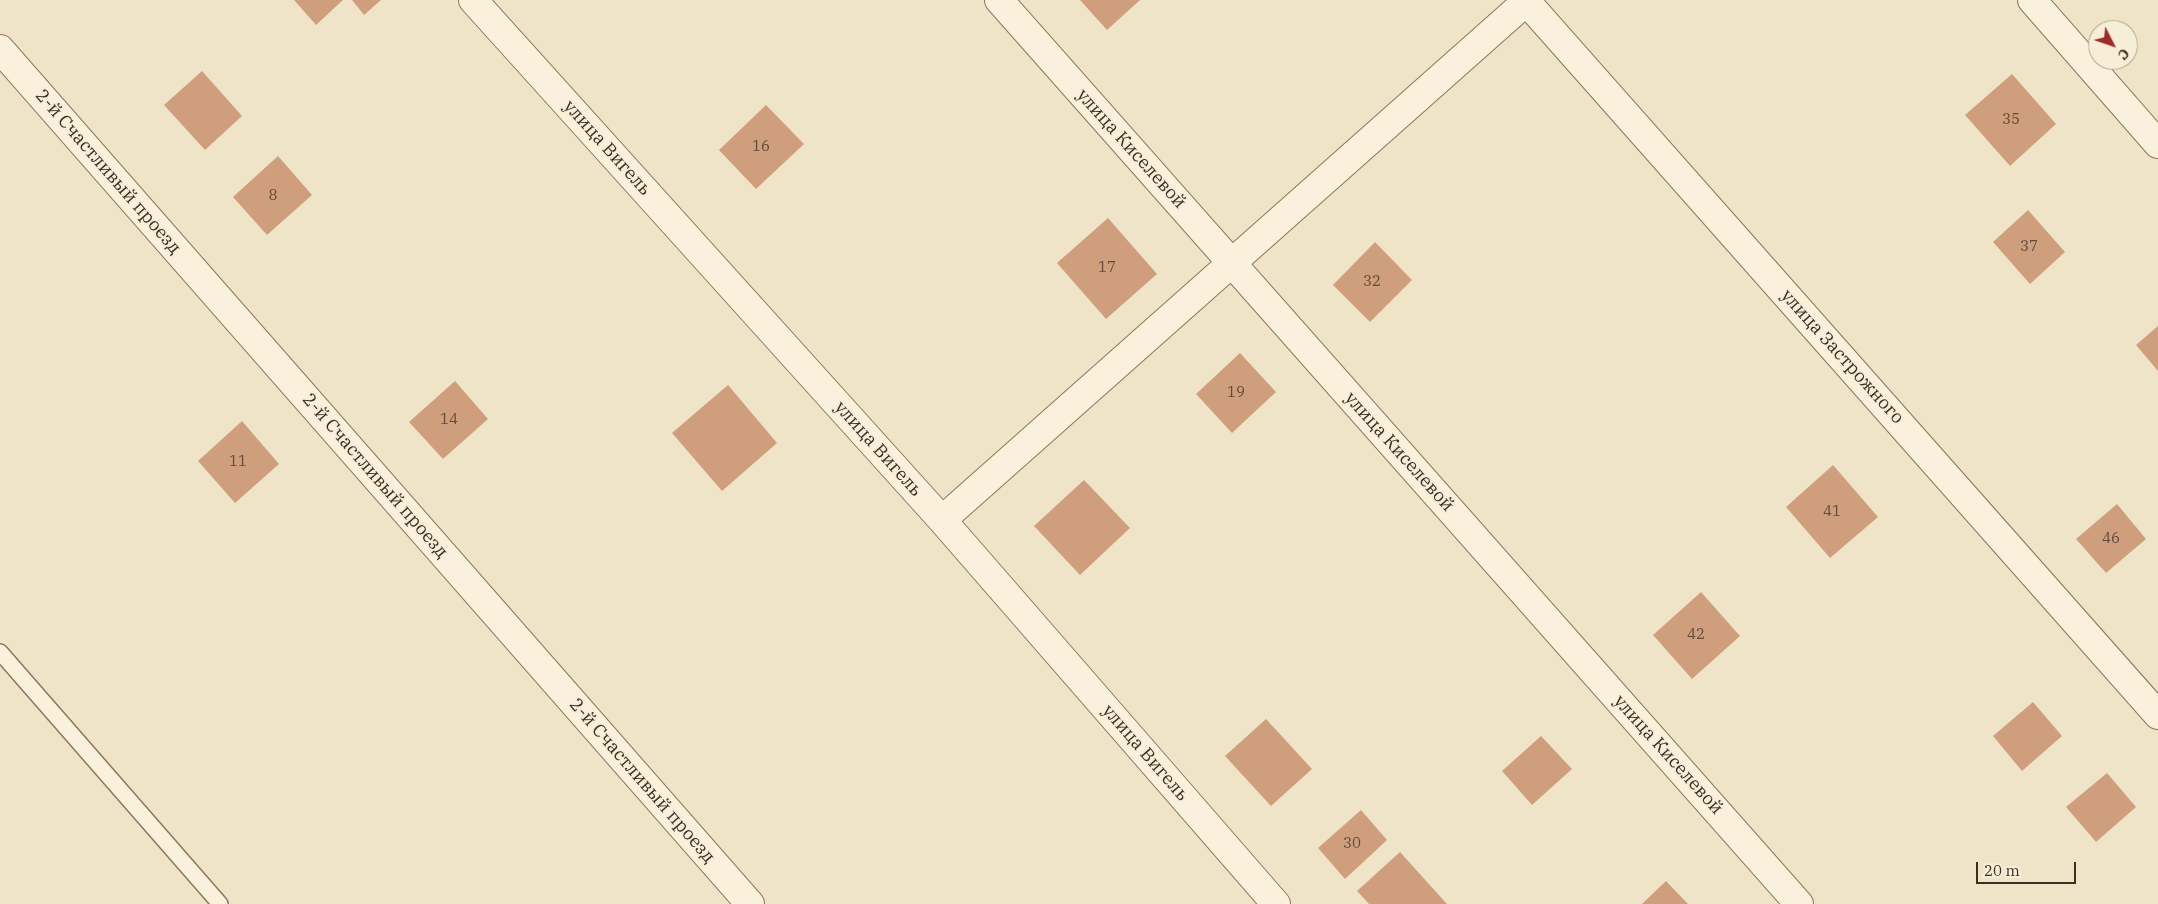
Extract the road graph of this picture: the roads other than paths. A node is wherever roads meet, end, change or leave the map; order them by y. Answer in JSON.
{"nodes":[{"id":1,"x":473,"y":0,"type":"edge"},
{"id":2,"x":999,"y":0,"type":"edge"},
{"id":3,"x":1526,"y":0,"type":"edge"},
{"id":4,"x":2032,"y":0,"type":"edge"},
{"id":5,"x":0,"y":49,"type":"edge"},
{"id":6,"x":2158,"y":144,"type":"edge"},
{"id":7,"x":1232,"y":263,"type":"junction"},
{"id":8,"x":942,"y":520,"type":"junction"},
{"id":9,"x":0,"y":652,"type":"edge"},
{"id":10,"x":2158,"y":715,"type":"edge"},
{"id":11,"x":1268,"y":901,"type":"edge"},
{"id":12,"x":220,"y":904,"type":"edge"},
{"id":13,"x":750,"y":904,"type":"edge"},
{"id":14,"x":1799,"y":904,"type":"edge"}],
"edges":[{"from":1,"to":8,"type":"street","name":"улица Вигель"},
{"from":2,"to":7,"type":"street","name":"улица Киселевой"},
{"from":3,"to":7,"type":"street"},
{"from":3,"to":10,"type":"street","name":"улица Застрожного"},
{"from":4,"to":6,"type":"street"},
{"from":5,"to":13,"type":"street","name":"2-й Счастливый проезд"},
{"from":7,"to":8,"type":"street"},
{"from":7,"to":14,"type":"street","name":"улица Киселевой"},
{"from":8,"to":11,"type":"street","name":"улица Вигель"},
{"from":9,"to":12,"type":"lane"}]}
